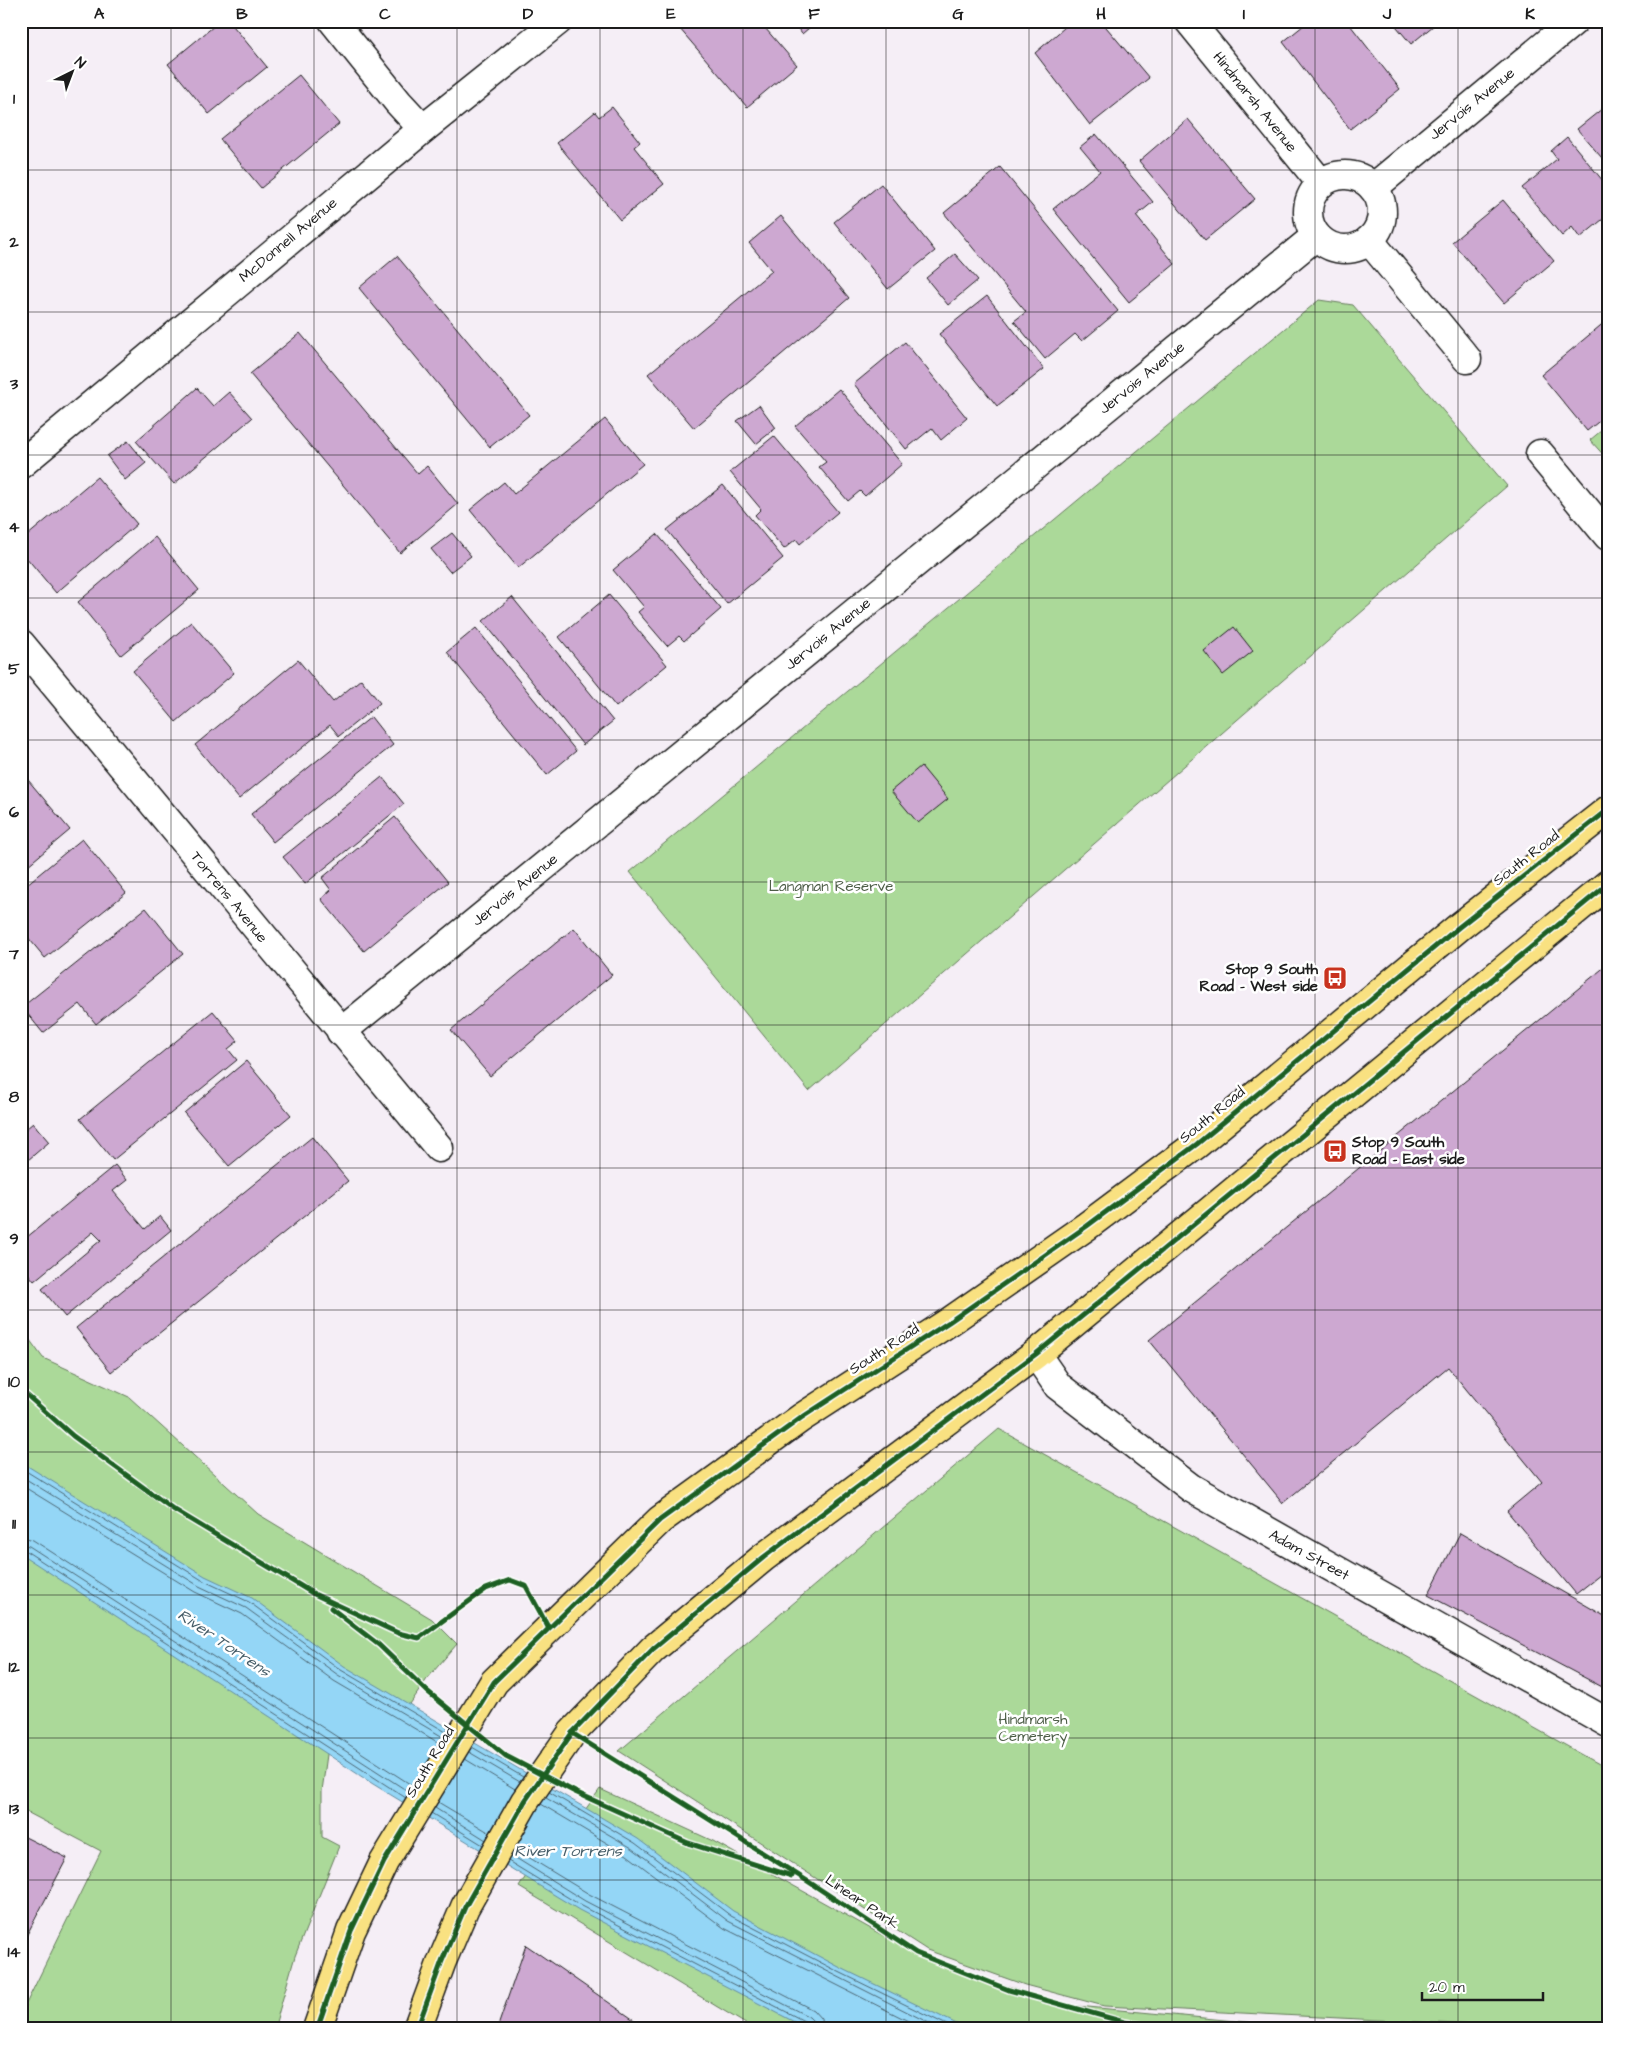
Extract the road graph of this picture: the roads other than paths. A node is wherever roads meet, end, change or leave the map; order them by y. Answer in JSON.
{"nodes":[{"id":1,"x":333,"y":21,"type":"edge"},
{"id":2,"x":558,"y":21,"type":"edge"},
{"id":3,"x":1189,"y":21,"type":"edge"},
{"id":4,"x":1574,"y":21,"type":"edge"},
{"id":5,"x":423,"y":129,"type":"junction"},
{"id":6,"x":1321,"y":183,"type":"junction"},
{"id":7,"x":1372,"y":188,"type":"junction"},
{"id":8,"x":1316,"y":236,"type":"junction"},
{"id":9,"x":1369,"y":240,"type":"junction"},
{"id":10,"x":1467,"y":359,"type":"dead end"},
{"id":11,"x":1540,"y":454,"type":"dead end"},
{"id":12,"x":21,"y":464,"type":"edge"},
{"id":13,"x":1608,"y":536,"type":"edge"},
{"id":14,"x":21,"y":644,"type":"edge"},
{"id":15,"x":1608,"y":810,"type":"edge"},
{"id":16,"x":1608,"y":884,"type":"edge"},
{"id":17,"x":341,"y":1032,"type":"junction"},
{"id":18,"x":439,"y":1148,"type":"dead end"},
{"id":19,"x":1036,"y":1354,"type":"junction"},
{"id":20,"x":1608,"y":1723,"type":"edge"},
{"id":21,"x":317,"y":2029,"type":"edge"},
{"id":22,"x":417,"y":2029,"type":"edge"}],
"edges":[{"from":1,"to":5,"type":"street"},
{"from":2,"to":5,"type":"street","name":"McDonnell Avenue"},
{"from":3,"to":6,"type":"street","name":"Hindmarsh Avenue"},
{"from":4,"to":7,"type":"street","name":"Jervois Avenue"},
{"from":5,"to":12,"type":"street","name":"McDonnell Avenue"},
{"from":6,"to":7,"type":"street"},
{"from":6,"to":8,"type":"street"},
{"from":7,"to":9,"type":"street"},
{"from":8,"to":9,"type":"street"},
{"from":8,"to":17,"type":"street","name":"Jervois Avenue"},
{"from":9,"to":10,"type":"street"},
{"from":11,"to":13,"type":"street"},
{"from":14,"to":17,"type":"street","name":"Torrens Avenue"},
{"from":15,"to":21,"type":"highway","name":"South Road"},
{"from":16,"to":19,"type":"highway"},
{"from":17,"to":18,"type":"street","name":"Torrens Avenue"},
{"from":19,"to":20,"type":"street","name":"Adam Street"},
{"from":19,"to":22,"type":"highway"}]}
